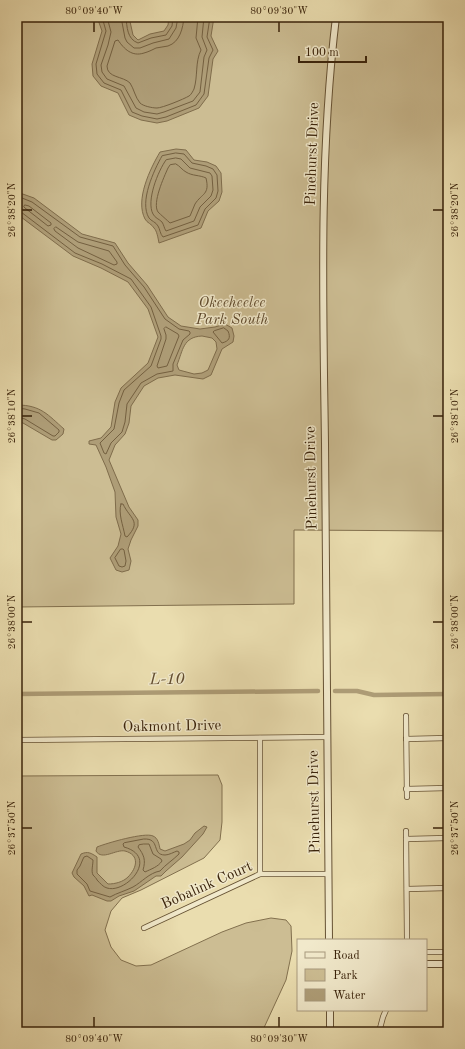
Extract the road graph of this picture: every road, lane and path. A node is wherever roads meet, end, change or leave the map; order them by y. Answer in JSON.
{"nodes":[{"id":1,"x":336,"y":17,"type":"edge"},
{"id":2,"x":406,"y":716,"type":"dead end"},
{"id":3,"x":327,"y":737,"type":"junction"},
{"id":4,"x":260,"y":738,"type":"junction"},
{"id":5,"x":448,"y":738,"type":"edge"},
{"id":6,"x":406,"y":739,"type":"junction"},
{"id":7,"x":17,"y":740,"type":"edge"},
{"id":8,"x":448,"y":788,"type":"edge"},
{"id":9,"x":406,"y":789,"type":"junction"},
{"id":10,"x":407,"y":797,"type":"dead end"},
{"id":11,"x":406,"y":832,"type":"dead end"},
{"id":12,"x":406,"y":838,"type":"junction"},
{"id":13,"x":448,"y":838,"type":"edge"},
{"id":14,"x":260,"y":874,"type":"junction"},
{"id":15,"x":328,"y":874,"type":"junction"},
{"id":16,"x":407,"y":888,"type":"junction"},
{"id":17,"x":448,"y":888,"type":"edge"},
{"id":18,"x":144,"y":928,"type":"dead end"},
{"id":19,"x":329,"y":939,"type":"edge"},
{"id":20,"x":407,"y":939,"type":"edge"},
{"id":21,"x":427,"y":952,"type":"edge"},
{"id":22,"x":448,"y":952,"type":"edge"},
{"id":23,"x":427,"y":964,"type":"edge"},
{"id":24,"x":448,"y":964,"type":"edge"},
{"id":25,"x":330,"y":1011,"type":"edge"},
{"id":26,"x":386,"y":1011,"type":"edge"},
{"id":27,"x":330,"y":1032,"type":"edge"},
{"id":28,"x":379,"y":1032,"type":"edge"}],
"edges":[{"from":1,"to":3,"type":"street","name":"Pinehurst Drive"},
{"from":2,"to":6,"type":"street"},
{"from":3,"to":4,"type":"street","name":"Oakmont Drive"},
{"from":3,"to":15,"type":"street","name":"Pinehurst Drive"},
{"from":4,"to":7,"type":"street","name":"Oakmont Drive"},
{"from":4,"to":14,"type":"street"},
{"from":5,"to":6,"type":"street"},
{"from":6,"to":9,"type":"street"},
{"from":8,"to":9,"type":"street"},
{"from":9,"to":10,"type":"street"},
{"from":11,"to":12,"type":"street"},
{"from":12,"to":13,"type":"street"},
{"from":12,"to":16,"type":"street"},
{"from":14,"to":15,"type":"street","name":"Bobalink Court"},
{"from":14,"to":18,"type":"street","name":"Bobalink Court"},
{"from":15,"to":19,"type":"street","name":"Pinehurst Drive"},
{"from":16,"to":17,"type":"street"},
{"from":16,"to":20,"type":"street"},
{"from":21,"to":22,"type":"street"},
{"from":23,"to":24,"type":"street"},
{"from":25,"to":27,"type":"street"},
{"from":26,"to":28,"type":"street"}]}
